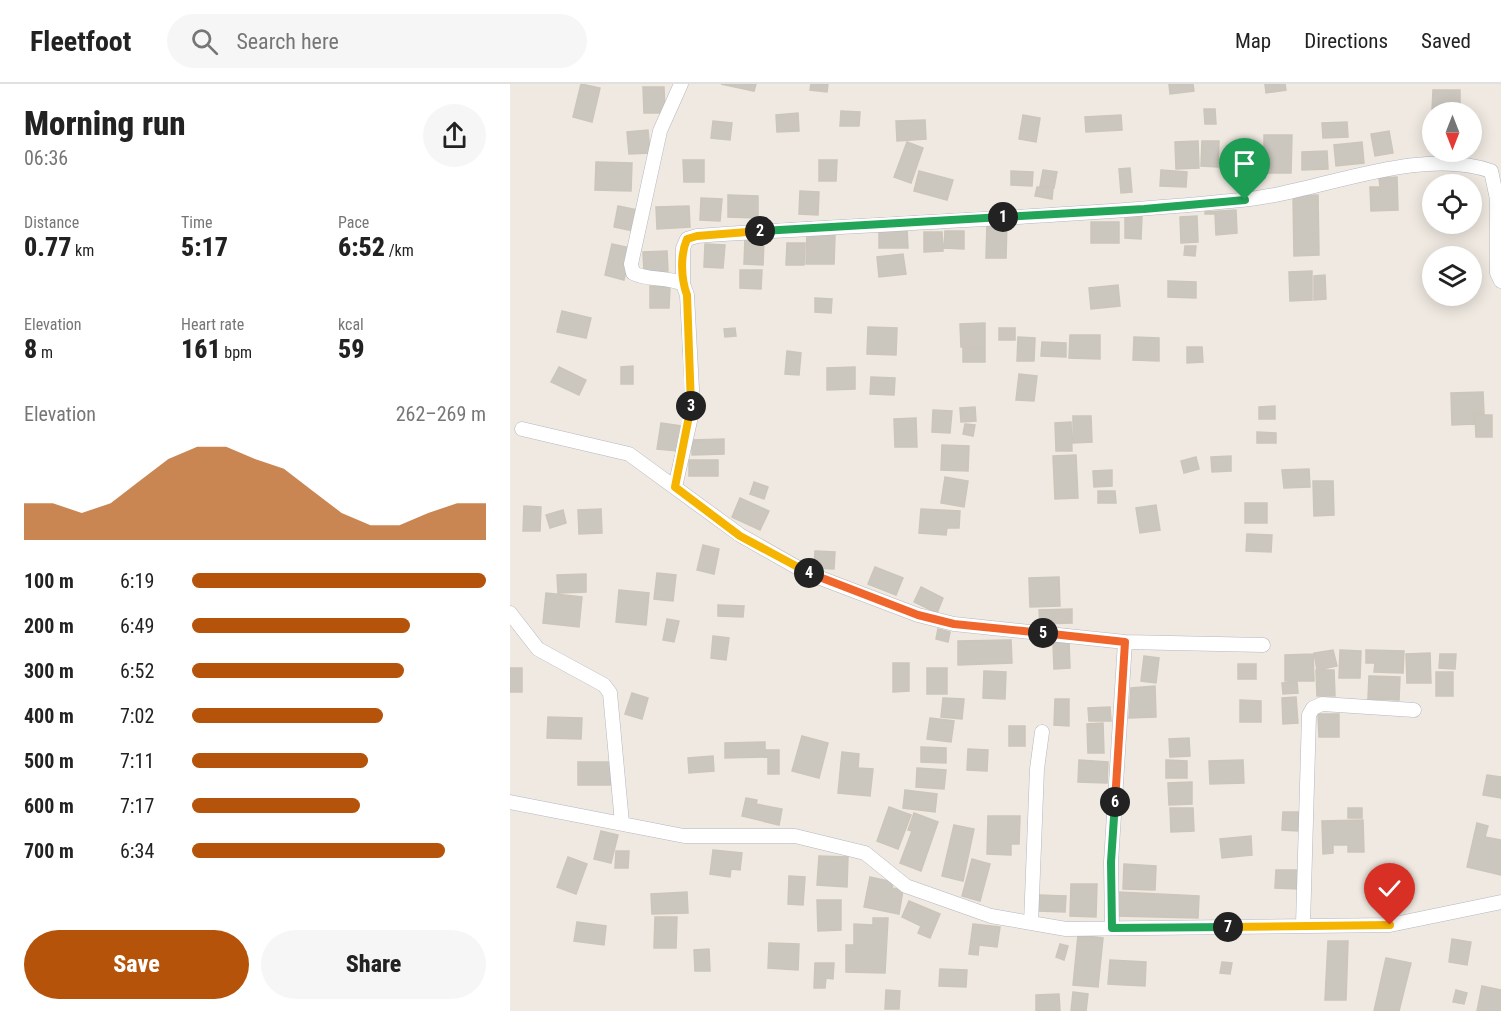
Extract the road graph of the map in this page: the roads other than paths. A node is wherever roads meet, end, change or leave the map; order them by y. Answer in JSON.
{"nodes":[{"id":1,"x":681,"y":84,"type":"edge"},
{"id":2,"x":1501,"y":281,"type":"edge"},
{"id":3,"x":683,"y":284,"type":"junction"},
{"id":4,"x":522,"y":429,"type":"dead end"},
{"id":5,"x":675,"y":487,"type":"junction"},
{"id":6,"x":510,"y":613,"type":"edge"},
{"id":7,"x":1125,"y":642,"type":"junction"},
{"id":8,"x":1263,"y":645,"type":"dead end"},
{"id":9,"x":1414,"y":710,"type":"dead end"},
{"id":10,"x":1042,"y":732,"type":"dead end"},
{"id":11,"x":510,"y":802,"type":"edge"},
{"id":12,"x":622,"y":823,"type":"junction"},
{"id":13,"x":1501,"y":902,"type":"edge"},
{"id":14,"x":1031,"y":923,"type":"junction"},
{"id":15,"x":1303,"y":925,"type":"junction"},
{"id":16,"x":1112,"y":928,"type":"junction"}],
"edges":[{"from":1,"to":3,"type":"street"},
{"from":2,"to":3,"type":"street"},
{"from":3,"to":5,"type":"street"},
{"from":4,"to":5,"type":"street"},
{"from":5,"to":7,"type":"street"},
{"from":6,"to":12,"type":"street"},
{"from":7,"to":8,"type":"street"},
{"from":7,"to":16,"type":"street"},
{"from":9,"to":15,"type":"street"},
{"from":10,"to":14,"type":"street"},
{"from":11,"to":12,"type":"street"},
{"from":12,"to":14,"type":"street"},
{"from":13,"to":15,"type":"street"},
{"from":14,"to":16,"type":"street"},
{"from":15,"to":16,"type":"street"}]}
